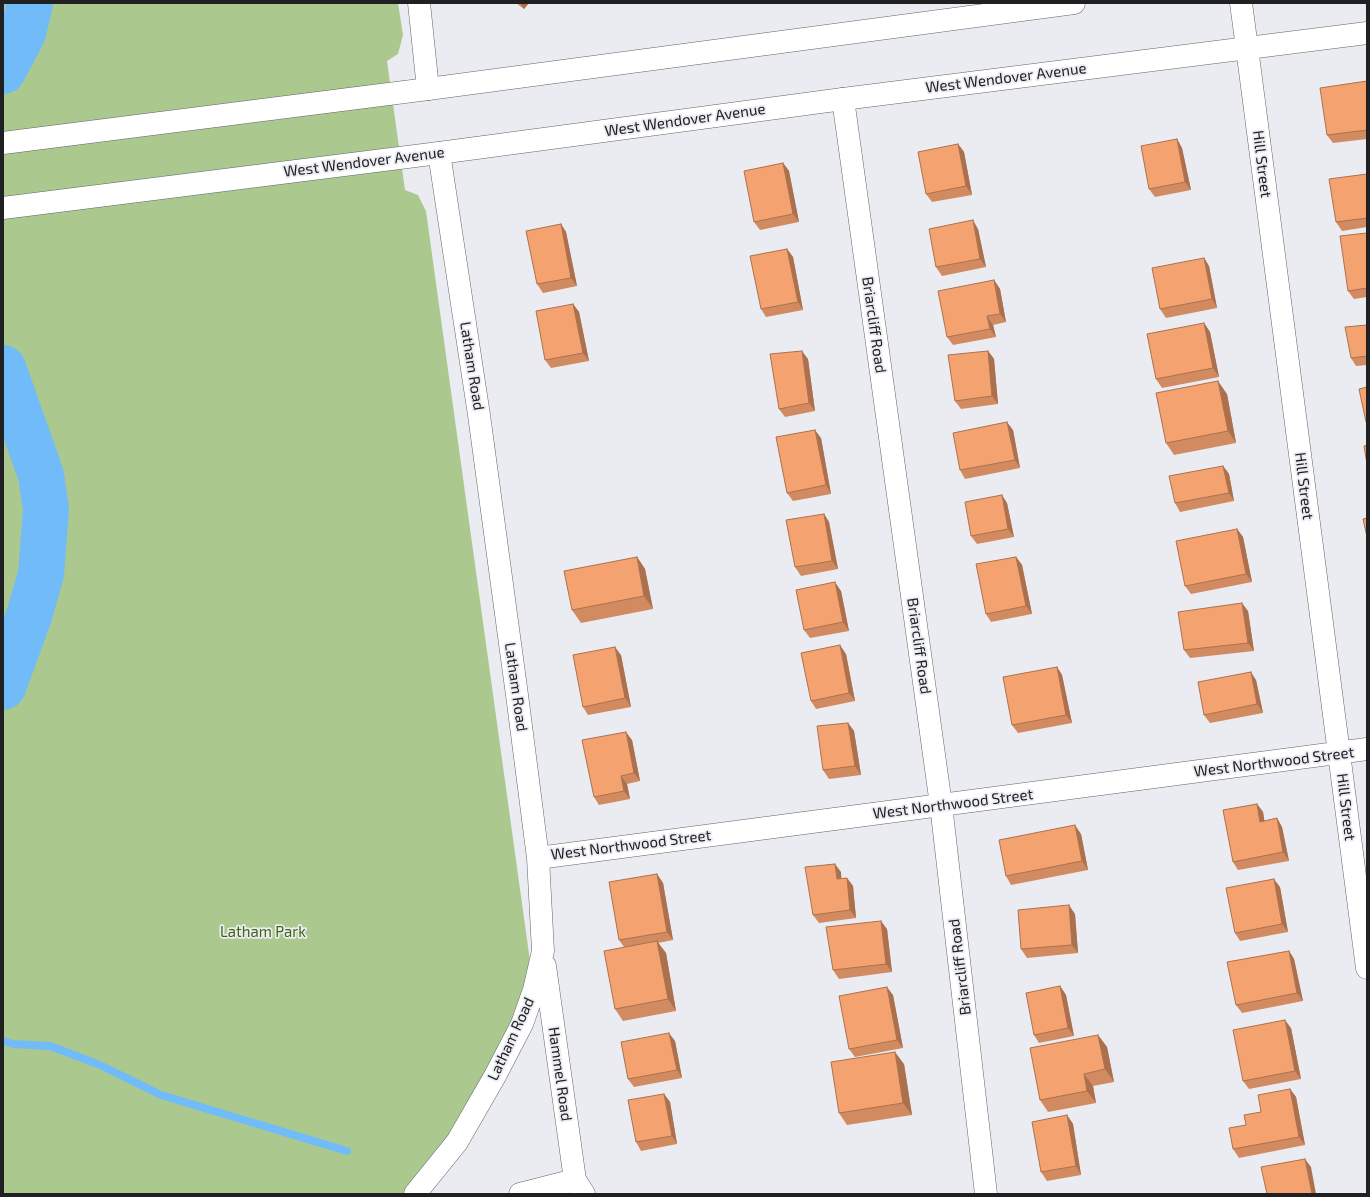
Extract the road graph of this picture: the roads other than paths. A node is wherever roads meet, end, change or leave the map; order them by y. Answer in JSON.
{"nodes":[{"id":1,"x":419,"y":3,"type":"edge"},
{"id":2,"x":1074,"y":3,"type":"edge"},
{"id":3,"x":1241,"y":3,"type":"edge"},
{"id":4,"x":1367,"y":33,"type":"edge"},
{"id":5,"x":1247,"y":48,"type":"junction"},
{"id":6,"x":428,"y":89,"type":"junction"},
{"id":7,"x":843,"y":98,"type":"junction"},
{"id":8,"x":3,"y":143,"type":"edge"},
{"id":9,"x":439,"y":153,"type":"junction"},
{"id":10,"x":3,"y":208,"type":"edge"},
{"id":11,"x":1367,"y":750,"type":"edge"},
{"id":12,"x":1340,"y":753,"type":"junction"},
{"id":13,"x":941,"y":806,"type":"junction"},
{"id":14,"x":538,"y":858,"type":"junction"},
{"id":15,"x":543,"y":951,"type":"junction"},
{"id":16,"x":1367,"y":968,"type":"edge"},
{"id":17,"x":579,"y":1187,"type":"edge"},
{"id":18,"x":419,"y":1193,"type":"edge"},
{"id":19,"x":520,"y":1194,"type":"edge"},
{"id":20,"x":986,"y":1194,"type":"edge"}],
"edges":[{"from":1,"to":6,"type":"main road"},
{"from":2,"to":6,"type":"main road"},
{"from":3,"to":5,"type":"main road","name":"Hill Street"},
{"from":4,"to":5,"type":"main road","name":"West Wendover Avenue"},
{"from":5,"to":7,"type":"main road","name":"West Wendover Avenue"},
{"from":5,"to":12,"type":"main road","name":"Hill Street"},
{"from":6,"to":8,"type":"main road"},
{"from":7,"to":9,"type":"main road","name":"West Wendover Avenue"},
{"from":7,"to":13,"type":"main road","name":"Briarcliff Road"},
{"from":9,"to":10,"type":"main road","name":"West Wendover Avenue"},
{"from":9,"to":14,"type":"main road","name":"Latham Road"},
{"from":11,"to":12,"type":"main road","name":"West Northwood Street"},
{"from":12,"to":13,"type":"main road","name":"West Northwood Street"},
{"from":12,"to":16,"type":"main road","name":"Hill Street"},
{"from":13,"to":14,"type":"main road","name":"West Northwood Street"},
{"from":13,"to":20,"type":"main road","name":"Briarcliff Road"},
{"from":14,"to":15,"type":"main road","name":"Latham Road"},
{"from":15,"to":17,"type":"main road","name":"Hammel Road"},
{"from":15,"to":18,"type":"main road","name":"Latham Road"},
{"from":17,"to":19,"type":"main road"}]}
